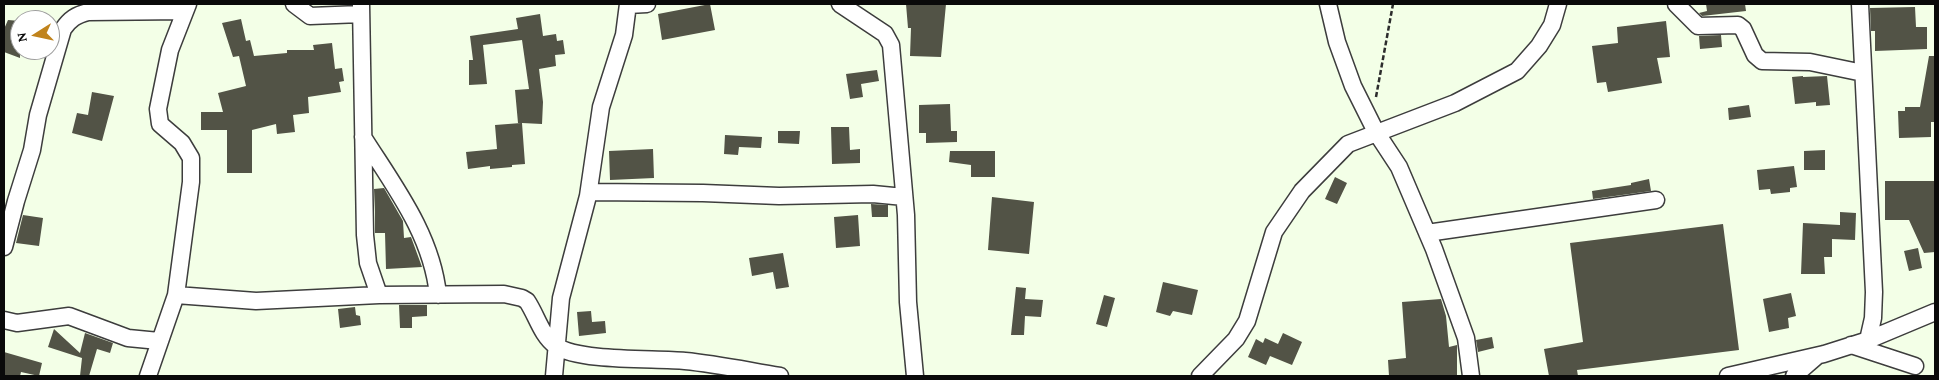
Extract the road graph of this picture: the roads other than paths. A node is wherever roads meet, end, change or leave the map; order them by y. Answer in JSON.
{"nodes":[{"id":1,"x":294,"y":4,"type":"edge"},
{"id":2,"x":647,"y":4,"type":"edge"},
{"id":3,"x":840,"y":4,"type":"edge"},
{"id":4,"x":1328,"y":4,"type":"edge"},
{"id":5,"x":1558,"y":4,"type":"edge"},
{"id":6,"x":1676,"y":4,"type":"edge"},
{"id":7,"x":1860,"y":4,"type":"edge"},
{"id":8,"x":628,"y":5,"type":"edge"},
{"id":9,"x":187,"y":7,"type":"edge"},
{"id":10,"x":361,"y":9,"type":"edge"},
{"id":11,"x":1863,"y":73,"type":"junction"},
{"id":12,"x":1373,"y":126,"type":"junction"},
{"id":13,"x":362,"y":136,"type":"junction"},
{"id":14,"x":589,"y":192,"type":"junction"},
{"id":15,"x":904,"y":197,"type":"junction"},
{"id":16,"x":1656,"y":200,"type":"dead end"},
{"id":17,"x":1427,"y":233,"type":"junction"},
{"id":18,"x":4,"y":247,"type":"edge"},
{"id":19,"x":176,"y":295,"type":"junction"},
{"id":20,"x":379,"y":295,"type":"junction"},
{"id":21,"x":438,"y":296,"type":"junction"},
{"id":22,"x":1935,"y":312,"type":"edge"},
{"id":23,"x":4,"y":320,"type":"edge"},
{"id":24,"x":1868,"y":340,"type":"junction"},
{"id":25,"x":159,"y":341,"type":"junction"},
{"id":26,"x":1851,"y":345,"type":"junction"},
{"id":27,"x":557,"y":346,"type":"junction"},
{"id":28,"x":1818,"y":356,"type":"junction"},
{"id":29,"x":1914,"y":366,"type":"dead end"},
{"id":30,"x":148,"y":376,"type":"edge"},
{"id":31,"x":554,"y":376,"type":"edge"},
{"id":32,"x":780,"y":376,"type":"edge"},
{"id":33,"x":914,"y":376,"type":"edge"},
{"id":34,"x":1200,"y":376,"type":"edge"},
{"id":35,"x":1471,"y":376,"type":"edge"},
{"id":36,"x":1728,"y":376,"type":"edge"},
{"id":37,"x":1794,"y":376,"type":"edge"}],
"edges":[{"from":1,"to":10,"type":"street"},
{"from":2,"to":8,"type":"street"},
{"from":3,"to":15,"type":"street"},
{"from":4,"to":12,"type":"street"},
{"from":5,"to":12,"type":"street"},
{"from":6,"to":11,"type":"street"},
{"from":7,"to":11,"type":"street"},
{"from":8,"to":14,"type":"street"},
{"from":9,"to":18,"type":"street"},
{"from":9,"to":19,"type":"street"},
{"from":10,"to":13,"type":"street"},
{"from":11,"to":24,"type":"street"},
{"from":12,"to":17,"type":"street"},
{"from":12,"to":34,"type":"street"},
{"from":13,"to":20,"type":"street"},
{"from":13,"to":21,"type":"street"},
{"from":14,"to":15,"type":"street"},
{"from":14,"to":27,"type":"street"},
{"from":15,"to":33,"type":"street"},
{"from":16,"to":17,"type":"street"},
{"from":17,"to":35,"type":"street"},
{"from":19,"to":20,"type":"street"},
{"from":19,"to":25,"type":"street"},
{"from":20,"to":21,"type":"street"},
{"from":21,"to":27,"type":"street"},
{"from":22,"to":24,"type":"street"},
{"from":23,"to":25,"type":"street"},
{"from":24,"to":26,"type":"street"},
{"from":25,"to":30,"type":"street"},
{"from":26,"to":28,"type":"street"},
{"from":26,"to":29,"type":"street"},
{"from":27,"to":31,"type":"street"},
{"from":27,"to":32,"type":"street"},
{"from":28,"to":36,"type":"street"},
{"from":28,"to":37,"type":"street"}]}
